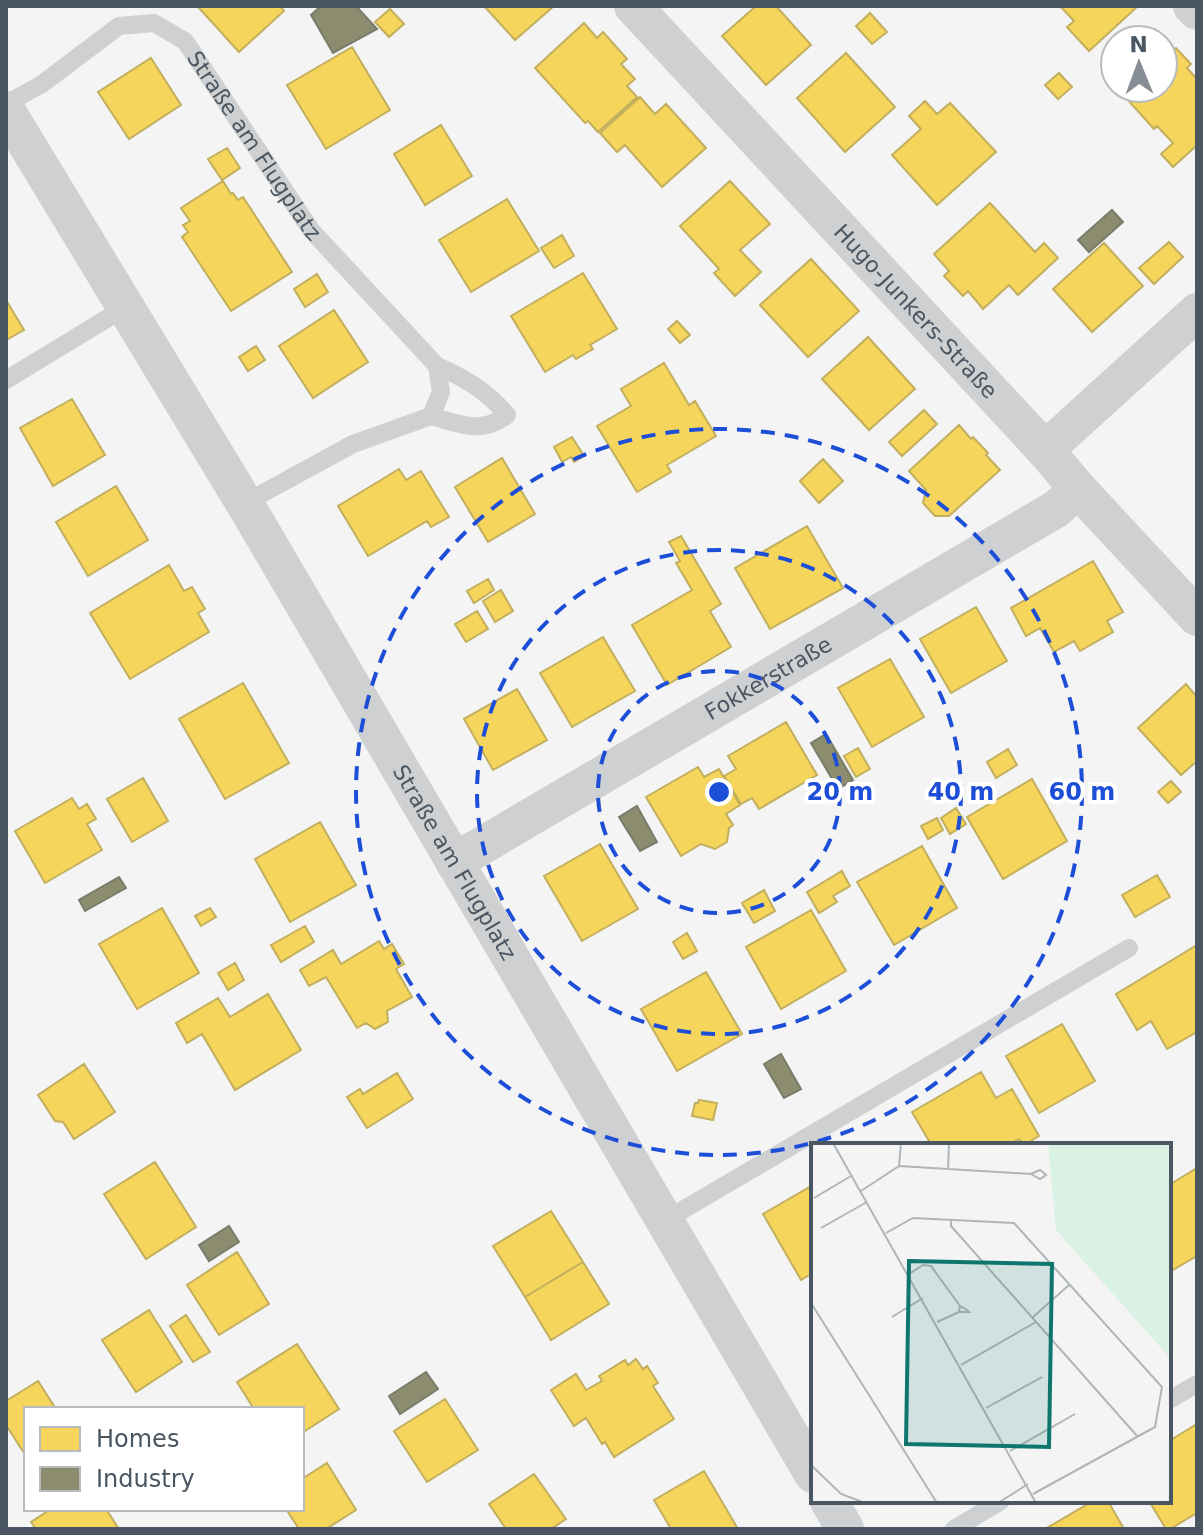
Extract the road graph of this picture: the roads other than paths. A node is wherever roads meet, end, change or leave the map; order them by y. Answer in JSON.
{"nodes":[{"id":1,"x":633,"y":6,"type":"edge"},
{"id":2,"x":1192,"y":6,"type":"edge"},
{"id":3,"x":1197,"y":11,"type":"edge"},
{"id":4,"x":6,"y":104,"type":"edge"},
{"id":5,"x":6,"y":110,"type":"edge"},
{"id":6,"x":126,"y":307,"type":"junction"},
{"id":7,"x":1197,"y":312,"type":"edge"},
{"id":8,"x":437,"y":366,"type":"junction"},
{"id":9,"x":6,"y":380,"type":"edge"},
{"id":10,"x":431,"y":416,"type":"junction"},
{"id":11,"x":1045,"y":450,"type":"junction"},
{"id":12,"x":1078,"y":489,"type":"junction"},
{"id":13,"x":245,"y":503,"type":"junction"},
{"id":14,"x":1197,"y":617,"type":"edge"},
{"id":15,"x":454,"y":862,"type":"junction"},
{"id":16,"x":1129,"y":948,"type":"dead end"},
{"id":17,"x":664,"y":1221,"type":"junction"},
{"id":18,"x":1197,"y":1384,"type":"edge"},
{"id":19,"x":1171,"y":1399,"type":"edge"},
{"id":20,"x":811,"y":1471,"type":"edge"},
{"id":21,"x":830,"y":1503,"type":"edge"},
{"id":22,"x":998,"y":1503,"type":"edge"},
{"id":23,"x":845,"y":1529,"type":"edge"},
{"id":24,"x":954,"y":1529,"type":"edge"}],
"edges":[{"from":1,"to":11,"type":"street","name":"Hugo-Junkers-Straße"},
{"from":2,"to":3,"type":"street"},
{"from":4,"to":8,"type":"lane","name":"Straße am Flugplatz"},
{"from":5,"to":6,"type":"street","name":"Straße am Flugplatz"},
{"from":6,"to":9,"type":"lane"},
{"from":6,"to":13,"type":"street","name":"Straße am Flugplatz"},
{"from":7,"to":11,"type":"street"},
{"from":8,"to":10,"type":"lane"},
{"from":8,"to":10,"type":"lane","name":"Straße am Flugplatz"},
{"from":10,"to":13,"type":"lane"},
{"from":11,"to":12,"type":"street","name":"Hugo-Junkers-Straße"},
{"from":12,"to":14,"type":"street","name":"Hugo-Junkers-Straße"},
{"from":12,"to":15,"type":"street","name":"Fokkerstraße"},
{"from":13,"to":15,"type":"street","name":"Straße am Flugplatz"},
{"from":15,"to":17,"type":"street","name":"Straße am Flugplatz"},
{"from":16,"to":17,"type":"lane"},
{"from":17,"to":20,"type":"street","name":"Straße am Flugplatz"},
{"from":18,"to":19,"type":"lane"},
{"from":21,"to":23,"type":"street"},
{"from":22,"to":24,"type":"lane"}]}
